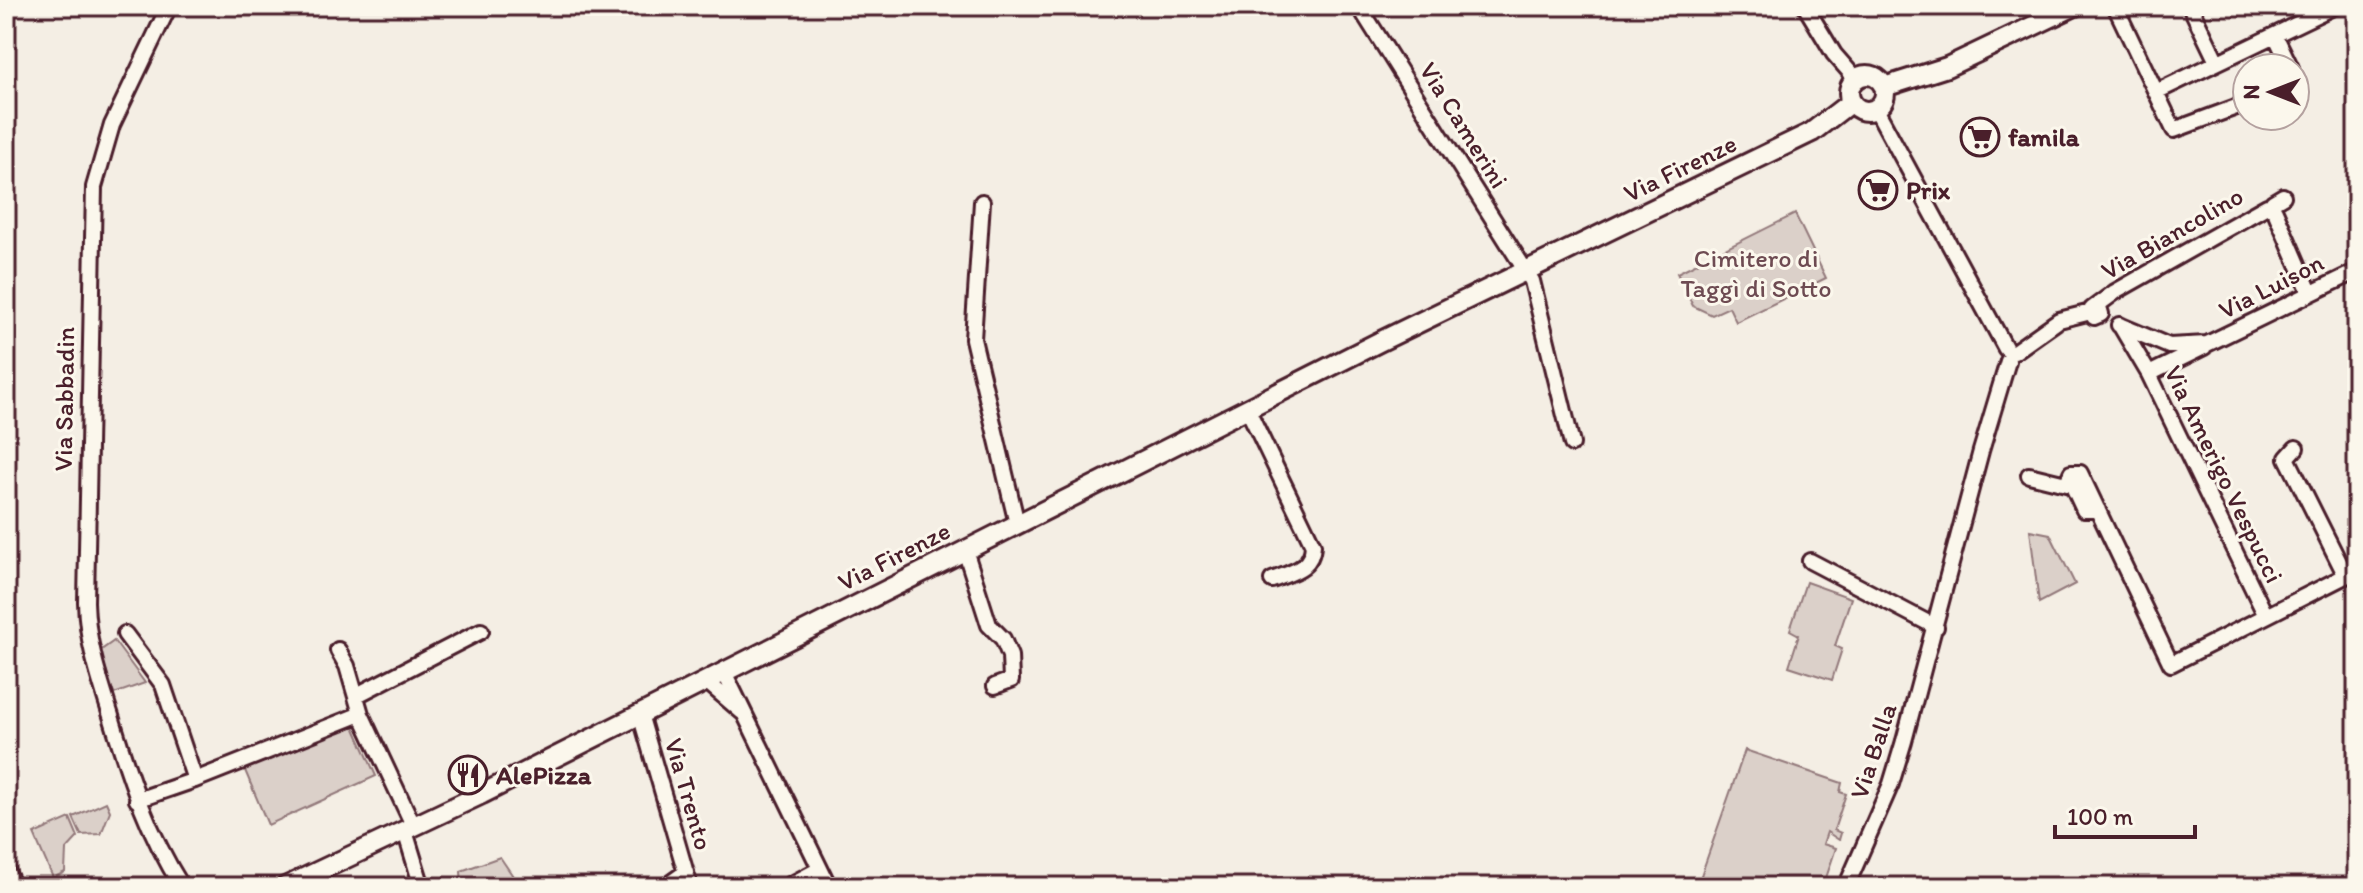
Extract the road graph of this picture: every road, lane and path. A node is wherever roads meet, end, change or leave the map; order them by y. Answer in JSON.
{"nodes":[{"id":1,"x":169,"y":6,"type":"edge"},
{"id":2,"x":1359,"y":6,"type":"edge"},
{"id":3,"x":1805,"y":6,"type":"edge"},
{"id":4,"x":2075,"y":6,"type":"edge"},
{"id":5,"x":2115,"y":6,"type":"edge"},
{"id":6,"x":2190,"y":6,"type":"edge"},
{"id":7,"x":2335,"y":6,"type":"edge"},
{"id":8,"x":2275,"y":35,"type":"junction"},
{"id":9,"x":2283,"y":52,"type":"edge"},
{"id":10,"x":2217,"y":62,"type":"junction"},
{"id":11,"x":1855,"y":78,"type":"junction"},
{"id":12,"x":1884,"y":87,"type":"junction"},
{"id":13,"x":2156,"y":92,"type":"junction"},
{"id":14,"x":1851,"y":102,"type":"junction"},
{"id":15,"x":1876,"y":109,"type":"junction"},
{"id":16,"x":2231,"y":109,"type":"edge"},
{"id":17,"x":2283,"y":196,"type":"dead end"},
{"id":18,"x":982,"y":202,"type":"dead end"},
{"id":19,"x":2272,"y":208,"type":"junction"},
{"id":20,"x":1526,"y":271,"type":"junction"},
{"id":21,"x":2357,"y":271,"type":"edge"},
{"id":22,"x":2310,"y":292,"type":"junction"},
{"id":23,"x":2097,"y":311,"type":"junction"},
{"id":24,"x":2120,"y":325,"type":"junction"},
{"id":25,"x":2145,"y":336,"type":"junction"},
{"id":26,"x":2207,"y":344,"type":"junction"},
{"id":27,"x":2177,"y":347,"type":"junction"},
{"id":28,"x":2010,"y":354,"type":"junction"},
{"id":29,"x":2139,"y":354,"type":"junction"},
{"id":30,"x":2163,"y":368,"type":"junction"},
{"id":31,"x":2149,"y":374,"type":"junction"},
{"id":32,"x":1247,"y":408,"type":"junction"},
{"id":33,"x":1572,"y":444,"type":"dead end"},
{"id":34,"x":2296,"y":448,"type":"dead end"},
{"id":35,"x":2029,"y":475,"type":"dead end"},
{"id":36,"x":1017,"y":524,"type":"junction"},
{"id":37,"x":965,"y":550,"type":"junction"},
{"id":38,"x":1810,"y":561,"type":"dead end"},
{"id":39,"x":2351,"y":573,"type":"edge"},
{"id":40,"x":1272,"y":580,"type":"dead end"},
{"id":41,"x":2265,"y":614,"type":"junction"},
{"id":42,"x":1936,"y":627,"type":"junction"},
{"id":43,"x":481,"y":631,"type":"dead end"},
{"id":44,"x":125,"y":634,"type":"dead end"},
{"id":45,"x":338,"y":650,"type":"dead end"},
{"id":46,"x":724,"y":672,"type":"junction"},
{"id":47,"x":706,"y":681,"type":"junction"},
{"id":48,"x":995,"y":686,"type":"dead end"},
{"id":49,"x":357,"y":695,"type":"junction"},
{"id":50,"x":742,"y":712,"type":"junction"},
{"id":51,"x":361,"y":714,"type":"junction"},
{"id":52,"x":640,"y":714,"type":"junction"},
{"id":53,"x":195,"y":780,"type":"junction"},
{"id":54,"x":137,"y":800,"type":"junction"},
{"id":55,"x":409,"y":829,"type":"junction"},
{"id":56,"x":6,"y":869,"type":"edge"},
{"id":57,"x":820,"y":869,"type":"junction"},
{"id":58,"x":686,"y":872,"type":"junction"},
{"id":59,"x":314,"y":881,"type":"edge"},
{"id":60,"x":14,"y":887,"type":"edge"},
{"id":61,"x":182,"y":887,"type":"edge"},
{"id":62,"x":285,"y":887,"type":"edge"},
{"id":63,"x":422,"y":887,"type":"edge"},
{"id":64,"x":665,"y":887,"type":"edge"},
{"id":65,"x":690,"y":887,"type":"edge"},
{"id":66,"x":786,"y":887,"type":"edge"},
{"id":67,"x":829,"y":887,"type":"edge"},
{"id":68,"x":1846,"y":887,"type":"edge"}],
"edges":[{"from":1,"to":54,"type":"street","name":"Via Sabbadin"},
{"from":2,"to":20,"type":"street","name":"Via Camerini"},
{"from":3,"to":11,"type":"street"},
{"from":4,"to":12,"type":"main road"},
{"from":5,"to":13,"type":"street"},
{"from":6,"to":10,"type":"street"},
{"from":7,"to":8,"type":"street"},
{"from":8,"to":9,"type":"street"},
{"from":8,"to":10,"type":"street"},
{"from":10,"to":13,"type":"street"},
{"from":11,"to":12,"type":"main road"},
{"from":11,"to":14,"type":"main road"},
{"from":12,"to":15,"type":"main road"},
{"from":13,"to":16,"type":"street"},
{"from":14,"to":15,"type":"main road"},
{"from":14,"to":20,"type":"main road","name":"Via Firenze"},
{"from":15,"to":28,"type":"street"},
{"from":17,"to":19,"type":"street","name":"Via Biancolino"},
{"from":18,"to":36,"type":"street"},
{"from":19,"to":22,"type":"street","name":"Via Biancolino"},
{"from":19,"to":23,"type":"street","name":"Via Biancolino"},
{"from":20,"to":32,"type":"main road","name":"Via Firenze"},
{"from":20,"to":33,"type":"street"},
{"from":21,"to":22,"type":"street","name":"Via Luison"},
{"from":22,"to":26,"type":"street","name":"Via Luison"},
{"from":23,"to":24,"type":"street","name":"Via Luison"},
{"from":23,"to":28,"type":"street"},
{"from":24,"to":25,"type":"street","name":"Via Luison"},
{"from":24,"to":29,"type":"street","name":"Via Amerigo Vespucci"},
{"from":25,"to":27,"type":"street","name":"Via Luison"},
{"from":25,"to":29,"type":"street","name":"Via Amerigo Vespucci"},
{"from":26,"to":27,"type":"street","name":"Via Luison"},
{"from":26,"to":30,"type":"street","name":"Via Luison"},
{"from":27,"to":30,"type":"street"},
{"from":28,"to":42,"type":"street","name":"Via Balla"},
{"from":29,"to":31,"type":"street","name":"Via Amerigo Vespucci"},
{"from":30,"to":31,"type":"street","name":"Via Luison"},
{"from":31,"to":41,"type":"street","name":"Via Amerigo Vespucci"},
{"from":32,"to":36,"type":"main road","name":"Via Firenze"},
{"from":32,"to":40,"type":"street"},
{"from":34,"to":39,"type":"street"},
{"from":35,"to":41,"type":"street"},
{"from":36,"to":37,"type":"main road","name":"Via Firenze"},
{"from":37,"to":46,"type":"main road","name":"Via Firenze"},
{"from":37,"to":48,"type":"street"},
{"from":38,"to":42,"type":"street"},
{"from":39,"to":41,"type":"street"},
{"from":42,"to":68,"type":"street","name":"Via Balla"},
{"from":43,"to":49,"type":"street"},
{"from":44,"to":53,"type":"street"},
{"from":45,"to":49,"type":"street"},
{"from":46,"to":47,"type":"main road","name":"Via Firenze"},
{"from":46,"to":50,"type":"street"},
{"from":47,"to":50,"type":"street"},
{"from":47,"to":52,"type":"main road","name":"Via Firenze"},
{"from":49,"to":51,"type":"street"},
{"from":50,"to":57,"type":"street"},
{"from":51,"to":53,"type":"street"},
{"from":51,"to":55,"type":"street"},
{"from":52,"to":55,"type":"main road","name":"Via Firenze"},
{"from":52,"to":58,"type":"street","name":"Via Trento"},
{"from":53,"to":54,"type":"street"},
{"from":54,"to":61,"type":"street","name":"Via Sabbadin"},
{"from":55,"to":59,"type":"main road","name":"Via Firenze"},
{"from":55,"to":63,"type":"street"},
{"from":56,"to":60,"type":"street"},
{"from":57,"to":66,"type":"street"},
{"from":57,"to":67,"type":"street"},
{"from":58,"to":64,"type":"street"},
{"from":58,"to":65,"type":"street","name":"Via Trento"},
{"from":59,"to":62,"type":"main road","name":"Via Firenze"}]}
